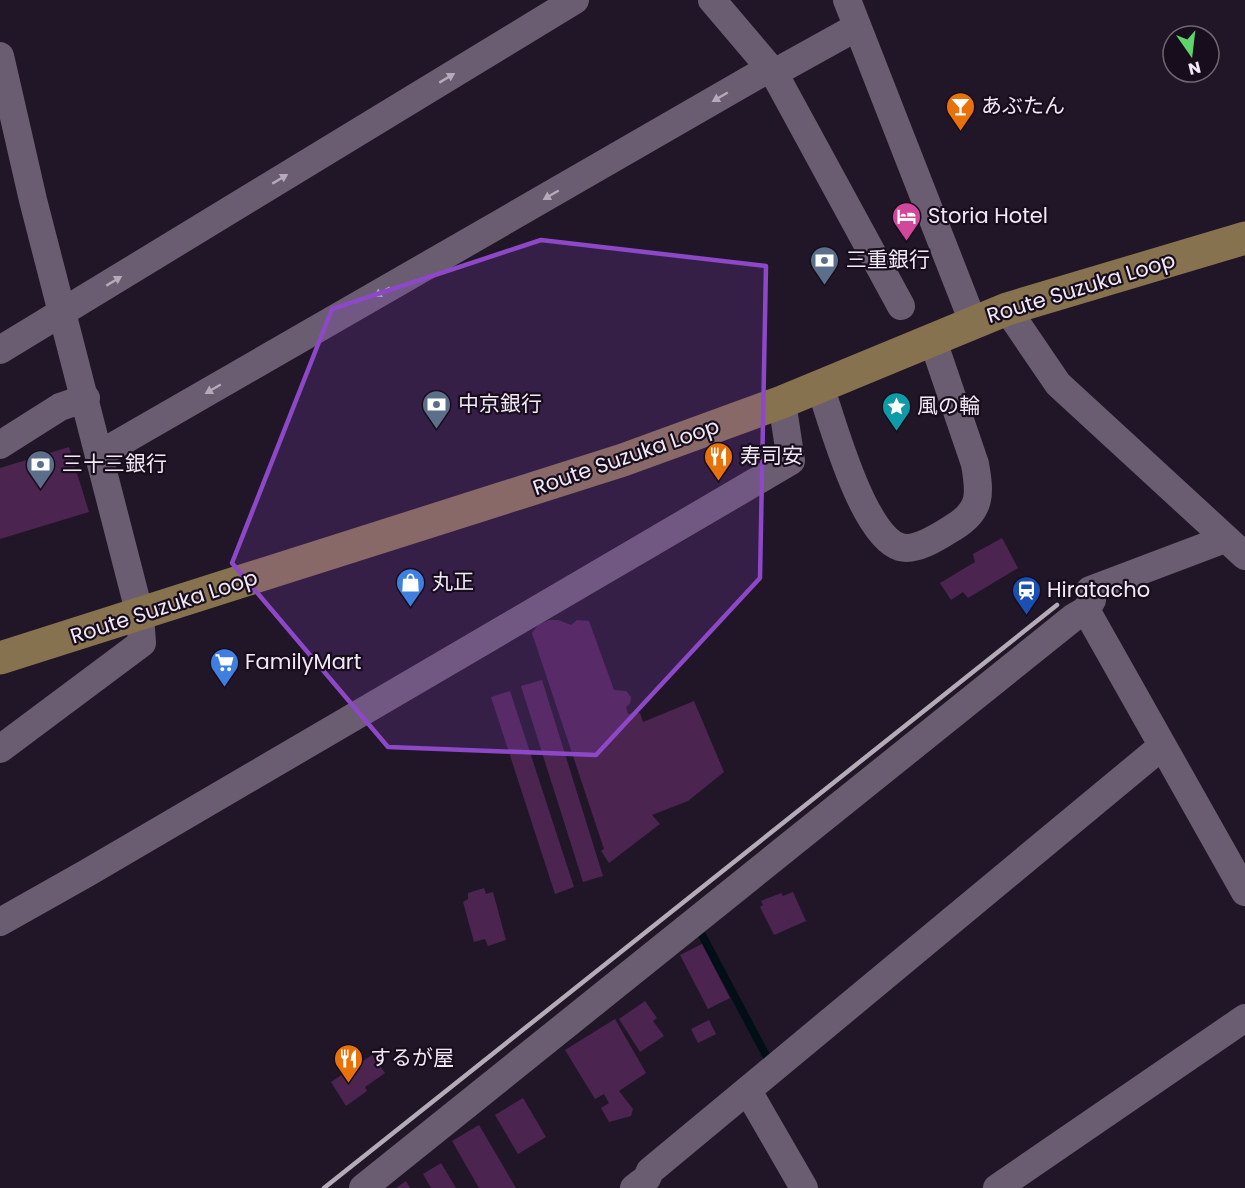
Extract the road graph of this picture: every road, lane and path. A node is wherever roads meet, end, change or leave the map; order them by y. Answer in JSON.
{"nodes":[{"id":1,"x":575,"y":0,"type":"edge"},
{"id":2,"x":712,"y":0,"type":"edge"},
{"id":3,"x":848,"y":0,"type":"edge"},
{"id":4,"x":857,"y":27,"type":"junction"},
{"id":5,"x":0,"y":56,"type":"edge"},
{"id":6,"x":772,"y":70,"type":"junction"},
{"id":7,"x":1245,"y":238,"type":"edge"},
{"id":8,"x":901,"y":306,"type":"dead end"},
{"id":9,"x":1007,"y":309,"type":"junction"},
{"id":10,"x":64,"y":311,"type":"junction"},
{"id":11,"x":973,"y":322,"type":"junction"},
{"id":12,"x":932,"y":338,"type":"junction"},
{"id":13,"x":0,"y":350,"type":"edge"},
{"id":14,"x":820,"y":386,"type":"junction"},
{"id":15,"x":86,"y":399,"type":"junction"},
{"id":16,"x":782,"y":402,"type":"junction"},
{"id":17,"x":0,"y":445,"type":"edge"},
{"id":18,"x":100,"y":454,"type":"junction"},
{"id":19,"x":1235,"y":548,"type":"edge"},
{"id":20,"x":1086,"y":610,"type":"junction"},
{"id":21,"x":140,"y":615,"type":"junction"},
{"id":22,"x":1,"y":654,"type":"edge"},
{"id":23,"x":1161,"y":747,"type":"junction"},
{"id":24,"x":0,"y":749,"type":"edge"},
{"id":25,"x":1245,"y":892,"type":"edge"},
{"id":26,"x":0,"y":922,"type":"edge"},
{"id":27,"x":1245,"y":1018,"type":"edge"},
{"id":28,"x":747,"y":1091,"type":"junction"},
{"id":29,"x":363,"y":1188,"type":"edge"},
{"id":30,"x":634,"y":1188,"type":"edge"},
{"id":31,"x":804,"y":1188,"type":"edge"},
{"id":32,"x":997,"y":1188,"type":"edge"}],
"edges":[{"from":10,"to":1,"type":"street","one_way":true},
{"from":2,"to":6,"type":"street"},
{"from":3,"to":4,"type":"street"},
{"from":4,"to":6,"type":"street"},
{"from":4,"to":11,"type":"street"},
{"from":5,"to":10,"type":"street"},
{"from":6,"to":8,"type":"street"},
{"from":6,"to":18,"type":"street","one_way":true},
{"from":7,"to":9,"type":"main road","name":"Route Suzuka Loop"},
{"from":9,"to":11,"type":"main road","name":"Route Suzuka Loop"},
{"from":9,"to":19,"type":"street"},
{"from":10,"to":13,"type":"street"},
{"from":10,"to":15,"type":"street"},
{"from":11,"to":12,"type":"main road","name":"Route Suzuka Loop"},
{"from":12,"to":14,"type":"main road","name":"Route Suzuka Loop"},
{"from":12,"to":14,"type":"street"},
{"from":14,"to":16,"type":"main road","name":"Route Suzuka Loop"},
{"from":15,"to":17,"type":"street"},
{"from":15,"to":18,"type":"street"},
{"from":16,"to":21,"type":"main road","name":"Route Suzuka Loop"},
{"from":16,"to":26,"type":"street"},
{"from":18,"to":21,"type":"street"},
{"from":19,"to":20,"type":"street"},
{"from":20,"to":23,"type":"street"},
{"from":20,"to":29,"type":"street"},
{"from":21,"to":22,"type":"main road","name":"Route Suzuka Loop"},
{"from":21,"to":24,"type":"street"},
{"from":23,"to":25,"type":"street"},
{"from":23,"to":28,"type":"street"},
{"from":27,"to":32,"type":"street"},
{"from":28,"to":30,"type":"street"},
{"from":28,"to":31,"type":"street"}]}
